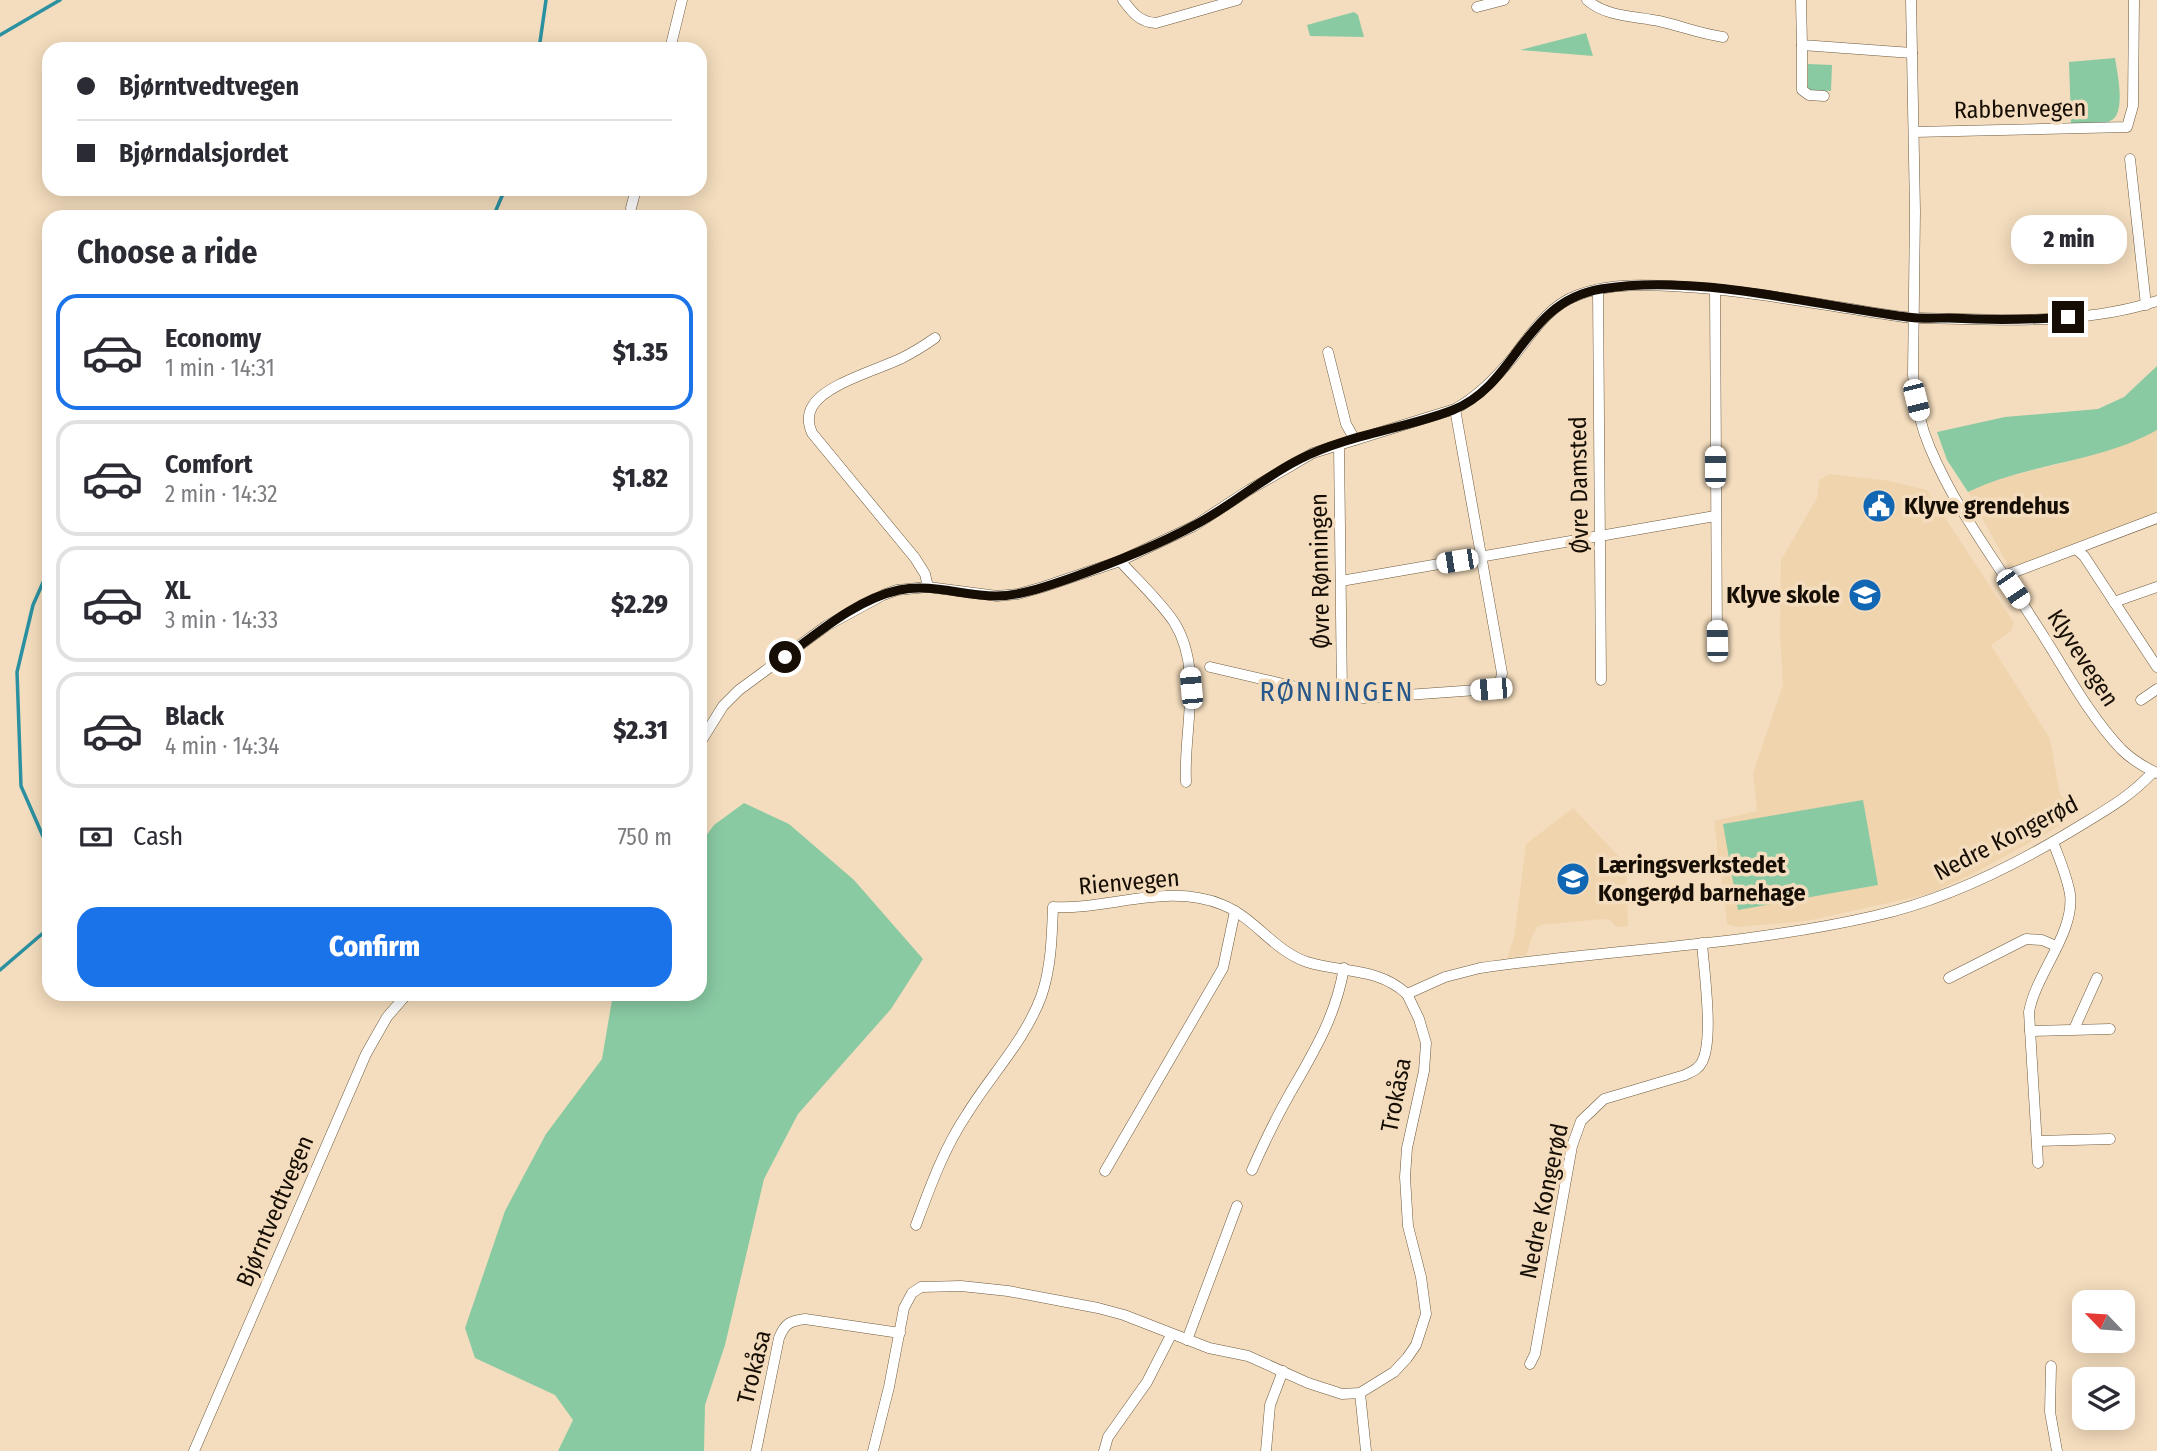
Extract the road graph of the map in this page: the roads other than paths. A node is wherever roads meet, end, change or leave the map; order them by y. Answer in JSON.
{"nodes":[{"id":1,"x":682,"y":0,"type":"edge"},
{"id":2,"x":1123,"y":0,"type":"edge"},
{"id":3,"x":1237,"y":0,"type":"edge"},
{"id":4,"x":1504,"y":0,"type":"edge"},
{"id":5,"x":1587,"y":0,"type":"edge"},
{"id":6,"x":1801,"y":0,"type":"edge"},
{"id":7,"x":1911,"y":0,"type":"edge"},
{"id":8,"x":2134,"y":0,"type":"edge"},
{"id":9,"x":1477,"y":7,"type":"dead end"},
{"id":10,"x":1723,"y":37,"type":"dead end"},
{"id":11,"x":672,"y":42,"type":"edge"},
{"id":12,"x":1802,"y":46,"type":"junction"},
{"id":13,"x":1912,"y":53,"type":"junction"},
{"id":14,"x":1824,"y":96,"type":"dead end"},
{"id":15,"x":1914,"y":132,"type":"junction"},
{"id":16,"x":2130,"y":159,"type":"dead end"},
{"id":17,"x":634,"y":196,"type":"edge"},
{"id":18,"x":631,"y":208,"type":"dead end"},
{"id":19,"x":1714,"y":289,"type":"junction"},
{"id":20,"x":1598,"y":290,"type":"junction"},
{"id":21,"x":2157,"y":301,"type":"edge"},
{"id":22,"x":2146,"y":305,"type":"junction"},
{"id":23,"x":1915,"y":318,"type":"junction"},
{"id":24,"x":935,"y":338,"type":"dead end"},
{"id":25,"x":1328,"y":352,"type":"dead end"},
{"id":26,"x":1455,"y":409,"type":"junction"},
{"id":27,"x":1355,"y":440,"type":"junction"},
{"id":28,"x":1339,"y":445,"type":"junction"},
{"id":29,"x":1715,"y":516,"type":"junction"},
{"id":30,"x":2157,"y":518,"type":"edge"},
{"id":31,"x":1600,"y":536,"type":"junction"},
{"id":32,"x":2076,"y":549,"type":"junction"},
{"id":33,"x":1482,"y":557,"type":"junction"},
{"id":34,"x":1120,"y":561,"type":"junction"},
{"id":35,"x":2004,"y":576,"type":"junction"},
{"id":36,"x":1342,"y":581,"type":"junction"},
{"id":37,"x":928,"y":587,"type":"junction"},
{"id":38,"x":2157,"y":587,"type":"edge"},
{"id":39,"x":2114,"y":602,"type":"junction"},
{"id":40,"x":1717,"y":641,"type":"dead end"},
{"id":41,"x":1210,"y":667,"type":"dead end"},
{"id":42,"x":2157,"y":667,"type":"edge"},
{"id":43,"x":1601,"y":680,"type":"dead end"},
{"id":44,"x":2157,"y":689,"type":"edge"},
{"id":45,"x":1342,"y":695,"type":"junction"},
{"id":46,"x":2141,"y":700,"type":"dead end"},
{"id":47,"x":707,"y":732,"type":"edge"},
{"id":48,"x":2155,"y":773,"type":"edge"},
{"id":49,"x":1186,"y":782,"type":"dead end"},
{"id":50,"x":2053,"y":842,"type":"junction"},
{"id":51,"x":1235,"y":911,"type":"junction"},
{"id":52,"x":1702,"y":943,"type":"junction"},
{"id":53,"x":2056,"y":946,"type":"junction"},
{"id":54,"x":1344,"y":968,"type":"junction"},
{"id":55,"x":1949,"y":978,"type":"dead end"},
{"id":56,"x":2097,"y":978,"type":"dead end"},
{"id":57,"x":1407,"y":995,"type":"junction"},
{"id":58,"x":401,"y":1001,"type":"edge"},
{"id":59,"x":2074,"y":1029,"type":"junction"},
{"id":60,"x":2110,"y":1029,"type":"dead end"},
{"id":61,"x":2030,"y":1031,"type":"junction"},
{"id":62,"x":2110,"y":1139,"type":"dead end"},
{"id":63,"x":2037,"y":1141,"type":"junction"},
{"id":64,"x":2038,"y":1163,"type":"dead end"},
{"id":65,"x":1252,"y":1170,"type":"dead end"},
{"id":66,"x":1105,"y":1171,"type":"dead end"},
{"id":67,"x":1237,"y":1206,"type":"dead end"},
{"id":68,"x":916,"y":1225,"type":"dead end"},
{"id":69,"x":900,"y":1333,"type":"junction"},
{"id":70,"x":1171,"y":1335,"type":"junction"},
{"id":71,"x":1187,"y":1340,"type":"junction"},
{"id":72,"x":1530,"y":1364,"type":"dead end"},
{"id":73,"x":2051,"y":1366,"type":"dead end"},
{"id":74,"x":1283,"y":1371,"type":"junction"},
{"id":75,"x":1360,"y":1394,"type":"junction"},
{"id":76,"x":194,"y":1451,"type":"edge"},
{"id":77,"x":756,"y":1451,"type":"edge"},
{"id":78,"x":873,"y":1451,"type":"edge"},
{"id":79,"x":1104,"y":1451,"type":"edge"},
{"id":80,"x":1266,"y":1451,"type":"edge"},
{"id":81,"x":1366,"y":1451,"type":"edge"},
{"id":82,"x":2057,"y":1451,"type":"edge"}],
"edges":[{"from":1,"to":11,"type":"street"},
{"from":2,"to":3,"type":"street"},
{"from":4,"to":9,"type":"street"},
{"from":5,"to":10,"type":"street"},
{"from":6,"to":12,"type":"street"},
{"from":7,"to":13,"type":"street"},
{"from":8,"to":15,"type":"street","name":"Rabbenvegen"},
{"from":12,"to":13,"type":"street"},
{"from":12,"to":14,"type":"street"},
{"from":13,"to":15,"type":"street"},
{"from":15,"to":23,"type":"street"},
{"from":16,"to":22,"type":"street"},
{"from":17,"to":18,"type":"street"},
{"from":19,"to":20,"type":"street"},
{"from":19,"to":23,"type":"street"},
{"from":19,"to":29,"type":"street"},
{"from":20,"to":26,"type":"street"},
{"from":20,"to":31,"type":"street","name":"Øvre Damsted"},
{"from":21,"to":22,"type":"street"},
{"from":22,"to":23,"type":"street"},
{"from":23,"to":35,"type":"street","name":"Klyvevegen"},
{"from":24,"to":37,"type":"street"},
{"from":25,"to":27,"type":"street"},
{"from":26,"to":27,"type":"street"},
{"from":26,"to":33,"type":"street"},
{"from":27,"to":28,"type":"street"},
{"from":28,"to":34,"type":"street"},
{"from":28,"to":36,"type":"street","name":"Øvre Rønningen"},
{"from":29,"to":31,"type":"street"},
{"from":29,"to":40,"type":"street"},
{"from":30,"to":32,"type":"street"},
{"from":31,"to":33,"type":"street"},
{"from":31,"to":43,"type":"street","name":"Øvre Damsted"},
{"from":32,"to":35,"type":"street"},
{"from":32,"to":39,"type":"street"},
{"from":33,"to":36,"type":"street"},
{"from":33,"to":45,"type":"street"},
{"from":34,"to":37,"type":"street"},
{"from":34,"to":49,"type":"street"},
{"from":35,"to":48,"type":"street","name":"Klyvevegen"},
{"from":36,"to":45,"type":"street","name":"Øvre Rønningen"},
{"from":37,"to":47,"type":"street"},
{"from":38,"to":39,"type":"street"},
{"from":39,"to":42,"type":"street"},
{"from":41,"to":45,"type":"street"},
{"from":44,"to":46,"type":"street"},
{"from":48,"to":50,"type":"street","name":"Nedre Kongerød"},
{"from":50,"to":52,"type":"street","name":"Nedre Kongerød"},
{"from":50,"to":53,"type":"street"},
{"from":51,"to":54,"type":"street","name":"Rienvegen"},
{"from":51,"to":66,"type":"street"},
{"from":51,"to":68,"type":"street","name":"Rienvegen"},
{"from":52,"to":57,"type":"street"},
{"from":52,"to":72,"type":"street","name":"Nedre Kongerød"},
{"from":53,"to":55,"type":"street"},
{"from":53,"to":61,"type":"street"},
{"from":54,"to":57,"type":"street","name":"Rienvegen"},
{"from":54,"to":65,"type":"street"},
{"from":56,"to":59,"type":"street"},
{"from":57,"to":75,"type":"street","name":"Trokåsa"},
{"from":58,"to":76,"type":"street","name":"Bjørntvedtvegen"},
{"from":59,"to":60,"type":"street"},
{"from":59,"to":61,"type":"street"},
{"from":61,"to":63,"type":"street"},
{"from":62,"to":63,"type":"street"},
{"from":63,"to":64,"type":"street"},
{"from":67,"to":71,"type":"street"},
{"from":69,"to":70,"type":"street"},
{"from":69,"to":77,"type":"street","name":"Trokåsa"},
{"from":69,"to":78,"type":"street"},
{"from":70,"to":71,"type":"street"},
{"from":70,"to":79,"type":"street"},
{"from":71,"to":74,"type":"street"},
{"from":73,"to":82,"type":"street"},
{"from":74,"to":75,"type":"street"},
{"from":74,"to":80,"type":"street"},
{"from":75,"to":81,"type":"street"}]}
